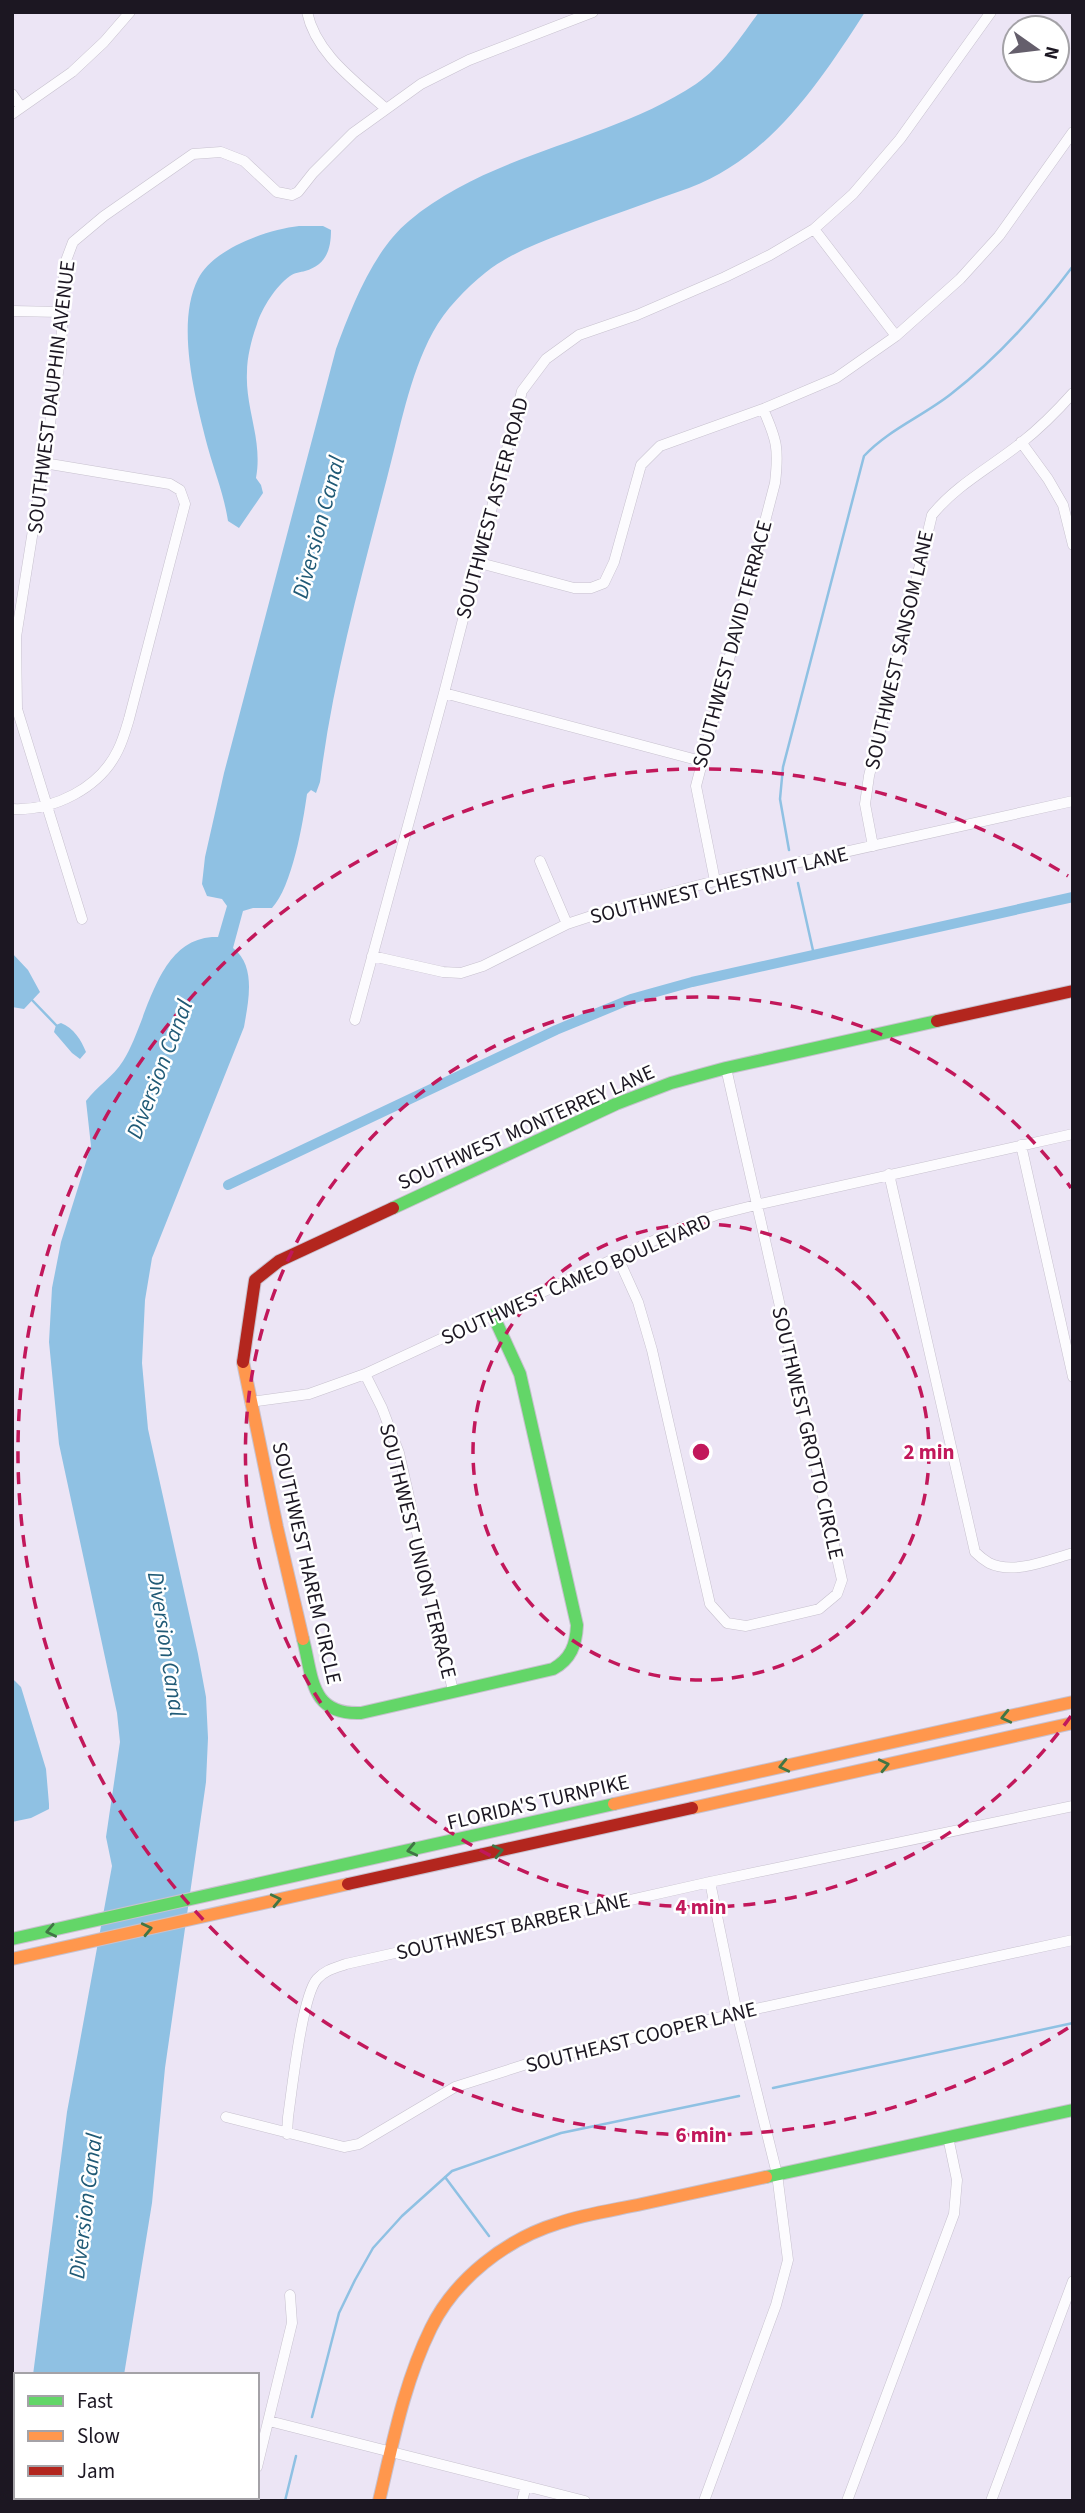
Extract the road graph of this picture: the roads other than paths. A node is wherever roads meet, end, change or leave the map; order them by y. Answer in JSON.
{"nodes":[{"id":1,"x":130,"y":12,"type":"edge"},
{"id":2,"x":307,"y":12,"type":"edge"},
{"id":3,"x":593,"y":12,"type":"edge"},
{"id":4,"x":991,"y":12,"type":"edge"},
{"id":5,"x":12,"y":94,"type":"edge"},
{"id":6,"x":385,"y":108,"type":"junction"},
{"id":7,"x":17,"y":110,"type":"edge"},
{"id":8,"x":1073,"y":132,"type":"edge"},
{"id":9,"x":814,"y":229,"type":"junction"},
{"id":10,"x":12,"y":311,"type":"edge"},
{"id":11,"x":61,"y":312,"type":"junction"},
{"id":12,"x":895,"y":336,"type":"junction"},
{"id":13,"x":1073,"y":393,"type":"edge"},
{"id":14,"x":763,"y":409,"type":"junction"},
{"id":15,"x":1021,"y":442,"type":"junction"},
{"id":16,"x":44,"y":463,"type":"junction"},
{"id":17,"x":1073,"y":545,"type":"edge"},
{"id":18,"x":476,"y":562,"type":"junction"},
{"id":19,"x":444,"y":693,"type":"junction"},
{"id":20,"x":701,"y":761,"type":"junction"},
{"id":21,"x":1073,"y":801,"type":"edge"},
{"id":22,"x":48,"y":805,"type":"junction"},
{"id":23,"x":12,"y":809,"type":"edge"},
{"id":24,"x":873,"y":846,"type":"junction"},
{"id":25,"x":540,"y":861,"type":"dead end"},
{"id":26,"x":715,"y":881,"type":"junction"},
{"id":27,"x":82,"y":919,"type":"dead end"},
{"id":28,"x":567,"y":925,"type":"junction"},
{"id":29,"x":372,"y":956,"type":"junction"},
{"id":30,"x":1073,"y":991,"type":"edge"},
{"id":31,"x":355,"y":1020,"type":"dead end"},
{"id":32,"x":726,"y":1068,"type":"junction"},
{"id":33,"x":1073,"y":1134,"type":"edge"},
{"id":34,"x":1021,"y":1145,"type":"junction"},
{"id":35,"x":889,"y":1174,"type":"junction"},
{"id":36,"x":756,"y":1205,"type":"junction"},
{"id":37,"x":618,"y":1258,"type":"junction"},
{"id":38,"x":256,"y":1280,"type":"joint"},
{"id":39,"x":493,"y":1315,"type":"junction"},
{"id":40,"x":365,"y":1374,"type":"junction"},
{"id":41,"x":1073,"y":1377,"type":"edge"},
{"id":42,"x":250,"y":1402,"type":"junction"},
{"id":43,"x":1073,"y":1553,"type":"edge"},
{"id":44,"x":453,"y":1691,"type":"junction"},
{"id":45,"x":1073,"y":1702,"type":"edge"},
{"id":46,"x":1073,"y":1723,"type":"edge"},
{"id":47,"x":1073,"y":1805,"type":"edge"},
{"id":48,"x":710,"y":1882,"type":"junction"},
{"id":49,"x":12,"y":1939,"type":"edge"},
{"id":50,"x":1073,"y":1940,"type":"edge"},
{"id":51,"x":12,"y":1959,"type":"edge"},
{"id":52,"x":737,"y":2013,"type":"junction"},
{"id":53,"x":1073,"y":2110,"type":"edge"},
{"id":54,"x":226,"y":2117,"type":"dead end"},
{"id":55,"x":287,"y":2134,"type":"junction"},
{"id":56,"x":948,"y":2137,"type":"junction"},
{"id":57,"x":777,"y":2174,"type":"junction"},
{"id":58,"x":1073,"y":2281,"type":"edge"},
{"id":59,"x":290,"y":2295,"type":"dead end"},
{"id":60,"x":269,"y":2421,"type":"junction"},
{"id":61,"x":391,"y":2452,"type":"junction"},
{"id":62,"x":259,"y":2459,"type":"edge"},
{"id":63,"x":526,"y":2486,"type":"junction"},
{"id":64,"x":379,"y":2501,"type":"edge"},
{"id":65,"x":522,"y":2501,"type":"edge"},
{"id":66,"x":585,"y":2501,"type":"edge"},
{"id":67,"x":704,"y":2501,"type":"edge"},
{"id":68,"x":848,"y":2501,"type":"edge"},
{"id":69,"x":990,"y":2501,"type":"edge"}],
"edges":[{"from":1,"to":7,"type":"street"},
{"from":2,"to":6,"type":"street"},
{"from":3,"to":6,"type":"street"},
{"from":4,"to":9,"type":"street","name":"SOUTHWEST ASTER ROAD"},
{"from":5,"to":7,"type":"street"},
{"from":6,"to":11,"type":"street","name":"SOUTHWEST DAUPHIN AVENUE"},
{"from":8,"to":12,"type":"street"},
{"from":9,"to":12,"type":"street"},
{"from":9,"to":18,"type":"street","name":"SOUTHWEST ASTER ROAD"},
{"from":10,"to":11,"type":"street"},
{"from":11,"to":16,"type":"street","name":"SOUTHWEST DAUPHIN AVENUE"},
{"from":12,"to":14,"type":"street"},
{"from":13,"to":15,"type":"street","name":"SOUTHWEST SANSOM LANE"},
{"from":14,"to":18,"type":"street"},
{"from":14,"to":20,"type":"street","name":"SOUTHWEST DAVID TERRACE"},
{"from":15,"to":17,"type":"street"},
{"from":15,"to":24,"type":"street","name":"SOUTHWEST SANSOM LANE"},
{"from":16,"to":22,"type":"street","name":"SOUTHWEST DAUPHIN AVENUE"},
{"from":16,"to":22,"type":"street"},
{"from":18,"to":19,"type":"street","name":"SOUTHWEST ASTER ROAD"},
{"from":19,"to":20,"type":"street"},
{"from":19,"to":29,"type":"street","name":"SOUTHWEST ASTER ROAD"},
{"from":20,"to":26,"type":"street","name":"SOUTHWEST DAVID TERRACE"},
{"from":21,"to":24,"type":"street","name":"SOUTHWEST CHESTNUT LANE"},
{"from":22,"to":23,"type":"street"},
{"from":22,"to":27,"type":"street","name":"SOUTHWEST DAUPHIN AVENUE"},
{"from":24,"to":26,"type":"street","name":"SOUTHWEST CHESTNUT LANE"},
{"from":25,"to":28,"type":"street"},
{"from":26,"to":28,"type":"street","name":"SOUTHWEST CHESTNUT LANE"},
{"from":28,"to":29,"type":"street","name":"SOUTHWEST CHESTNUT LANE"},
{"from":29,"to":31,"type":"street","name":"SOUTHWEST ASTER ROAD"},
{"from":30,"to":32,"type":"main road","name":"SOUTHWEST MONTERREY LANE"},
{"from":32,"to":36,"type":"street","name":"SOUTHWEST GROTTO CIRCLE"},
{"from":32,"to":38,"type":"main road","name":"SOUTHWEST MONTERREY LANE"},
{"from":33,"to":34,"type":"street","name":"SOUTHWEST CAMEO BOULEVARD"},
{"from":34,"to":35,"type":"street","name":"SOUTHWEST CAMEO BOULEVARD"},
{"from":34,"to":41,"type":"street"},
{"from":35,"to":36,"type":"street","name":"SOUTHWEST CAMEO BOULEVARD"},
{"from":35,"to":43,"type":"street"},
{"from":36,"to":37,"type":"street","name":"SOUTHWEST CAMEO BOULEVARD"},
{"from":36,"to":37,"type":"street","name":"SOUTHWEST GROTTO CIRCLE"},
{"from":37,"to":39,"type":"street","name":"SOUTHWEST CAMEO BOULEVARD"},
{"from":38,"to":42,"type":"main road","name":"SOUTHWEST HAREM CIRCLE"},
{"from":39,"to":40,"type":"street","name":"SOUTHWEST CAMEO BOULEVARD"},
{"from":39,"to":44,"type":"main road","name":"SOUTHWEST HAREM CIRCLE"},
{"from":40,"to":42,"type":"street","name":"SOUTHWEST CAMEO BOULEVARD"},
{"from":40,"to":44,"type":"street","name":"SOUTHWEST UNION TERRACE"},
{"from":42,"to":44,"type":"main road","name":"SOUTHWEST HAREM CIRCLE"},
{"from":45,"to":49,"type":"main road","name":"FLORIDA'S TURNPIKE","one_way":true},
{"from":51,"to":46,"type":"main road","name":"FLORIDA'S TURNPIKE","one_way":true},
{"from":47,"to":48,"type":"street","name":"SOUTHWEST BARBER LANE"},
{"from":48,"to":52,"type":"street"},
{"from":48,"to":55,"type":"street","name":"SOUTHWEST BARBER LANE"},
{"from":50,"to":52,"type":"street","name":"SOUTHEAST COOPER LANE"},
{"from":52,"to":55,"type":"street","name":"SOUTHEAST COOPER LANE"},
{"from":52,"to":57,"type":"street"},
{"from":53,"to":56,"type":"main road"},
{"from":54,"to":55,"type":"street","name":"SOUTHEAST COOPER LANE"},
{"from":56,"to":57,"type":"main road"},
{"from":56,"to":68,"type":"street"},
{"from":57,"to":61,"type":"main road"},
{"from":57,"to":67,"type":"street"},
{"from":58,"to":69,"type":"street"},
{"from":59,"to":60,"type":"street"},
{"from":60,"to":61,"type":"street"},
{"from":60,"to":62,"type":"street"},
{"from":61,"to":63,"type":"street"},
{"from":61,"to":64,"type":"main road"},
{"from":63,"to":65,"type":"street"},
{"from":63,"to":66,"type":"street"}]}
